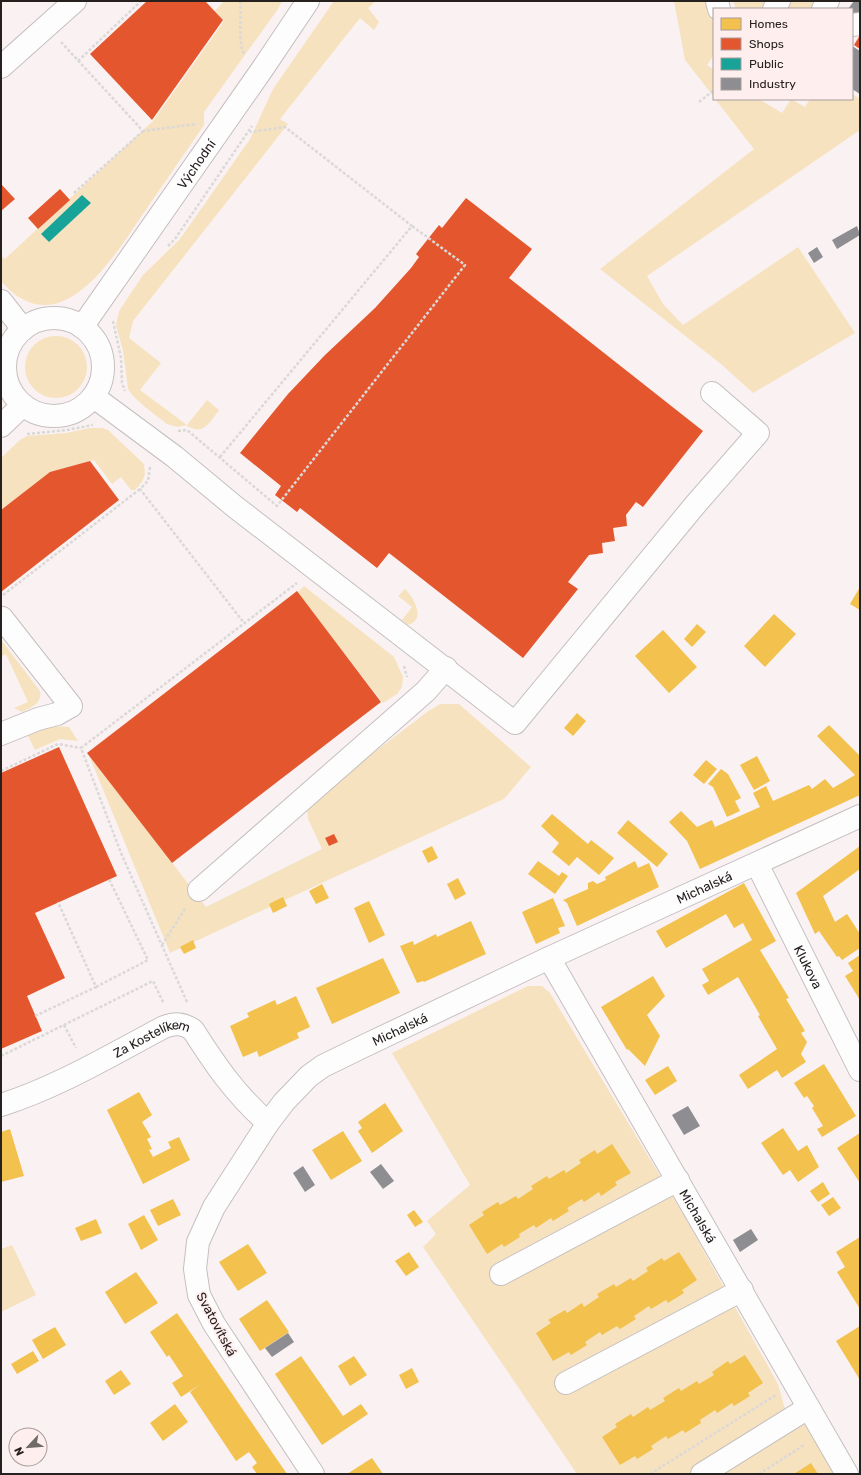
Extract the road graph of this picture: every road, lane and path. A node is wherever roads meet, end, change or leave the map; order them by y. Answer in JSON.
{"nodes":[{"id":1,"x":75,"y":1,"type":"edge"},
{"id":2,"x":141,"y":1,"type":"edge"},
{"id":3,"x":240,"y":1,"type":"edge"},
{"id":4,"x":308,"y":1,"type":"edge"},
{"id":5,"x":47,"y":26,"type":"junction"},
{"id":6,"x":248,"y":59,"type":"dead end"},
{"id":7,"x":78,"y":61,"type":"junction"},
{"id":8,"x":1,"y":67,"type":"edge"},
{"id":9,"x":713,"y":91,"type":"edge"},
{"id":10,"x":699,"y":102,"type":"dead end"},
{"id":11,"x":201,"y":119,"type":"dead end"},
{"id":12,"x":255,"y":119,"type":"dead end"},
{"id":13,"x":143,"y":131,"type":"junction"},
{"id":14,"x":249,"y":132,"type":"junction"},
{"id":15,"x":74,"y":193,"type":"dead end"},
{"id":16,"x":412,"y":226,"type":"junction"},
{"id":17,"x":164,"y":249,"type":"dead end"},
{"id":18,"x":1,"y":301,"type":"edge"},
{"id":19,"x":113,"y":317,"type":"dead end"},
{"id":20,"x":82,"y":327,"type":"junction"},
{"id":21,"x":23,"y":329,"type":"junction"},
{"id":22,"x":712,"y":393,"type":"dead end"},
{"id":23,"x":126,"y":395,"type":"dead end"},
{"id":24,"x":94,"y":397,"type":"junction"},
{"id":25,"x":23,"y":405,"type":"junction"},
{"id":26,"x":1,"y":426,"type":"edge"},
{"id":27,"x":99,"y":426,"type":"dead end"},
{"id":28,"x":23,"y":435,"type":"dead end"},
{"id":29,"x":149,"y":466,"type":"dead end"},
{"id":30,"x":140,"y":489,"type":"junction"},
{"id":31,"x":316,"y":569,"type":"junction"},
{"id":32,"x":2,"y":596,"type":"dead end"},
{"id":33,"x":2,"y":618,"type":"edge"},
{"id":34,"x":244,"y":623,"type":"junction"},
{"id":35,"x":400,"y":660,"type":"dead end"},
{"id":36,"x":446,"y":668,"type":"junction"},
{"id":37,"x":407,"y":684,"type":"dead end"},
{"id":38,"x":1,"y":734,"type":"edge"},
{"id":39,"x":81,"y":748,"type":"junction"},
{"id":40,"x":1,"y":771,"type":"edge"},
{"id":41,"x":860,"y":816,"type":"edge"},
{"id":42,"x":757,"y":864,"type":"junction"},
{"id":43,"x":109,"y":879,"type":"dead end"},
{"id":44,"x":199,"y":890,"type":"joint"},
{"id":45,"x":58,"y":902,"type":"dead end"},
{"id":46,"x":161,"y":945,"type":"junction"},
{"id":47,"x":549,"y":958,"type":"junction"},
{"id":48,"x":96,"y":987,"type":"junction"},
{"id":49,"x":158,"y":1007,"type":"dead end"},
{"id":50,"x":35,"y":1016,"type":"dead end"},
{"id":51,"x":64,"y":1026,"type":"junction"},
{"id":52,"x":193,"y":1030,"type":"junction"},
{"id":53,"x":83,"y":1045,"type":"dead end"},
{"id":54,"x":76,"y":1049,"type":"junction"},
{"id":55,"x":70,"y":1052,"type":"dead end"},
{"id":56,"x":1,"y":1056,"type":"edge"},
{"id":57,"x":860,"y":1070,"type":"edge"},
{"id":58,"x":1,"y":1105,"type":"edge"},
{"id":59,"x":268,"y":1123,"type":"junction"},
{"id":60,"x":678,"y":1180,"type":"junction"},
{"id":61,"x":501,"y":1274,"type":"dead end"},
{"id":62,"x":742,"y":1290,"type":"junction"},
{"id":63,"x":566,"y":1383,"type":"dead end"},
{"id":64,"x":778,"y":1394,"type":"dead end"},
{"id":65,"x":808,"y":1408,"type":"junction"},
{"id":66,"x":313,"y":1474,"type":"edge"},
{"id":67,"x":650,"y":1474,"type":"edge"},
{"id":68,"x":702,"y":1474,"type":"edge"},
{"id":69,"x":846,"y":1474,"type":"edge"}],
"edges":[{"from":1,"to":5,"type":"street"},
{"from":2,"to":7,"type":"path"},
{"from":3,"to":6,"type":"path"},
{"from":4,"to":20,"type":"street","name":"Východní"},
{"from":5,"to":7,"type":"path"},
{"from":5,"to":8,"type":"street"},
{"from":7,"to":13,"type":"path"},
{"from":9,"to":10,"type":"path"},
{"from":11,"to":13,"type":"path"},
{"from":12,"to":14,"type":"path"},
{"from":13,"to":15,"type":"path"},
{"from":14,"to":16,"type":"path"},
{"from":14,"to":17,"type":"path"},
{"from":16,"to":16,"type":"path"},
{"from":18,"to":21,"type":"street"},
{"from":19,"to":23,"type":"path"},
{"from":20,"to":21,"type":"street"},
{"from":20,"to":24,"type":"street"},
{"from":21,"to":25,"type":"street"},
{"from":22,"to":36,"type":"street"},
{"from":24,"to":25,"type":"street"},
{"from":24,"to":31,"type":"street"},
{"from":25,"to":26,"type":"street"},
{"from":27,"to":28,"type":"path"},
{"from":29,"to":30,"type":"path"},
{"from":30,"to":32,"type":"path"},
{"from":30,"to":34,"type":"path"},
{"from":31,"to":34,"type":"path"},
{"from":31,"to":36,"type":"street"},
{"from":33,"to":38,"type":"street"},
{"from":34,"to":39,"type":"path"},
{"from":35,"to":37,"type":"path"},
{"from":36,"to":44,"type":"street"},
{"from":39,"to":40,"type":"path"},
{"from":39,"to":46,"type":"path"},
{"from":41,"to":42,"type":"street","name":"Michalská"},
{"from":42,"to":47,"type":"street","name":"Michalská"},
{"from":42,"to":57,"type":"street","name":"Klukova"},
{"from":43,"to":48,"type":"path"},
{"from":44,"to":46,"type":"path"},
{"from":45,"to":48,"type":"path"},
{"from":46,"to":52,"type":"path"},
{"from":47,"to":59,"type":"street","name":"Michalská"},
{"from":47,"to":60,"type":"street","name":"Michalská"},
{"from":48,"to":50,"type":"path"},
{"from":49,"to":51,"type":"path"},
{"from":51,"to":54,"type":"path"},
{"from":51,"to":56,"type":"path"},
{"from":52,"to":58,"type":"street","name":"Za Kostelíkem"},
{"from":52,"to":59,"type":"street","name":"Za Kostelíkem"},
{"from":53,"to":54,"type":"path"},
{"from":54,"to":55,"type":"path"},
{"from":59,"to":66,"type":"street","name":"Svatovítská"},
{"from":60,"to":61,"type":"street"},
{"from":60,"to":62,"type":"street","name":"Michalská"},
{"from":62,"to":63,"type":"street"},
{"from":62,"to":65,"type":"street","name":"Michalská"},
{"from":64,"to":67,"type":"path"},
{"from":65,"to":68,"type":"street"},
{"from":65,"to":69,"type":"street","name":"Michalská"}]}
